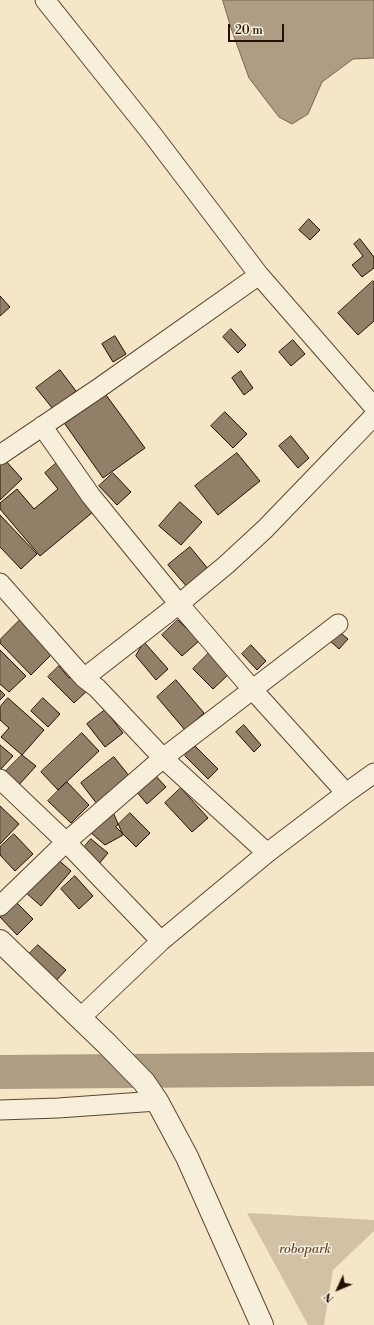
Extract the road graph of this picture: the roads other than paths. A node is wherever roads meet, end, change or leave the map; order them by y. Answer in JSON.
{"nodes":[{"id":1,"x":45,"y":0,"type":"edge"},
{"id":2,"x":259,"y":274,"type":"junction"},
{"id":3,"x":374,"y":407,"type":"edge"},
{"id":4,"x":374,"y":416,"type":"edge"},
{"id":5,"x":42,"y":426,"type":"junction"},
{"id":6,"x":0,"y":455,"type":"edge"},
{"id":7,"x":0,"y":584,"type":"edge"},
{"id":8,"x":179,"y":604,"type":"junction"},
{"id":9,"x":338,"y":624,"type":"dead end"},
{"id":10,"x":84,"y":678,"type":"junction"},
{"id":11,"x":252,"y":689,"type":"junction"},
{"id":12,"x":163,"y":758,"type":"junction"},
{"id":13,"x":374,"y":774,"type":"edge"},
{"id":14,"x":0,"y":779,"type":"edge"},
{"id":15,"x":346,"y":793,"type":"junction"},
{"id":16,"x":66,"y":842,"type":"junction"},
{"id":17,"x":267,"y":853,"type":"junction"},
{"id":18,"x":0,"y":906,"type":"edge"},
{"id":19,"x":0,"y":941,"type":"edge"},
{"id":20,"x":161,"y":941,"type":"junction"},
{"id":21,"x":80,"y":1018,"type":"junction"},
{"id":22,"x":157,"y":1101,"type":"junction"},
{"id":23,"x":0,"y":1110,"type":"edge"},
{"id":24,"x":262,"y":1325,"type":"edge"}],
"edges":[{"from":1,"to":2,"type":"street"},
{"from":2,"to":3,"type":"street"},
{"from":2,"to":5,"type":"street"},
{"from":4,"to":8,"type":"street"},
{"from":5,"to":6,"type":"street"},
{"from":5,"to":8,"type":"street"},
{"from":7,"to":10,"type":"street"},
{"from":8,"to":10,"type":"street"},
{"from":8,"to":11,"type":"street"},
{"from":9,"to":11,"type":"street"},
{"from":10,"to":12,"type":"street"},
{"from":11,"to":12,"type":"street"},
{"from":11,"to":15,"type":"street"},
{"from":12,"to":16,"type":"street"},
{"from":12,"to":17,"type":"street"},
{"from":13,"to":15,"type":"street"},
{"from":14,"to":16,"type":"street"},
{"from":15,"to":17,"type":"street"},
{"from":16,"to":18,"type":"street"},
{"from":16,"to":20,"type":"street"},
{"from":17,"to":20,"type":"street"},
{"from":19,"to":21,"type":"street"},
{"from":20,"to":21,"type":"street"},
{"from":21,"to":22,"type":"street"},
{"from":22,"to":23,"type":"street"},
{"from":22,"to":24,"type":"street"}]}
